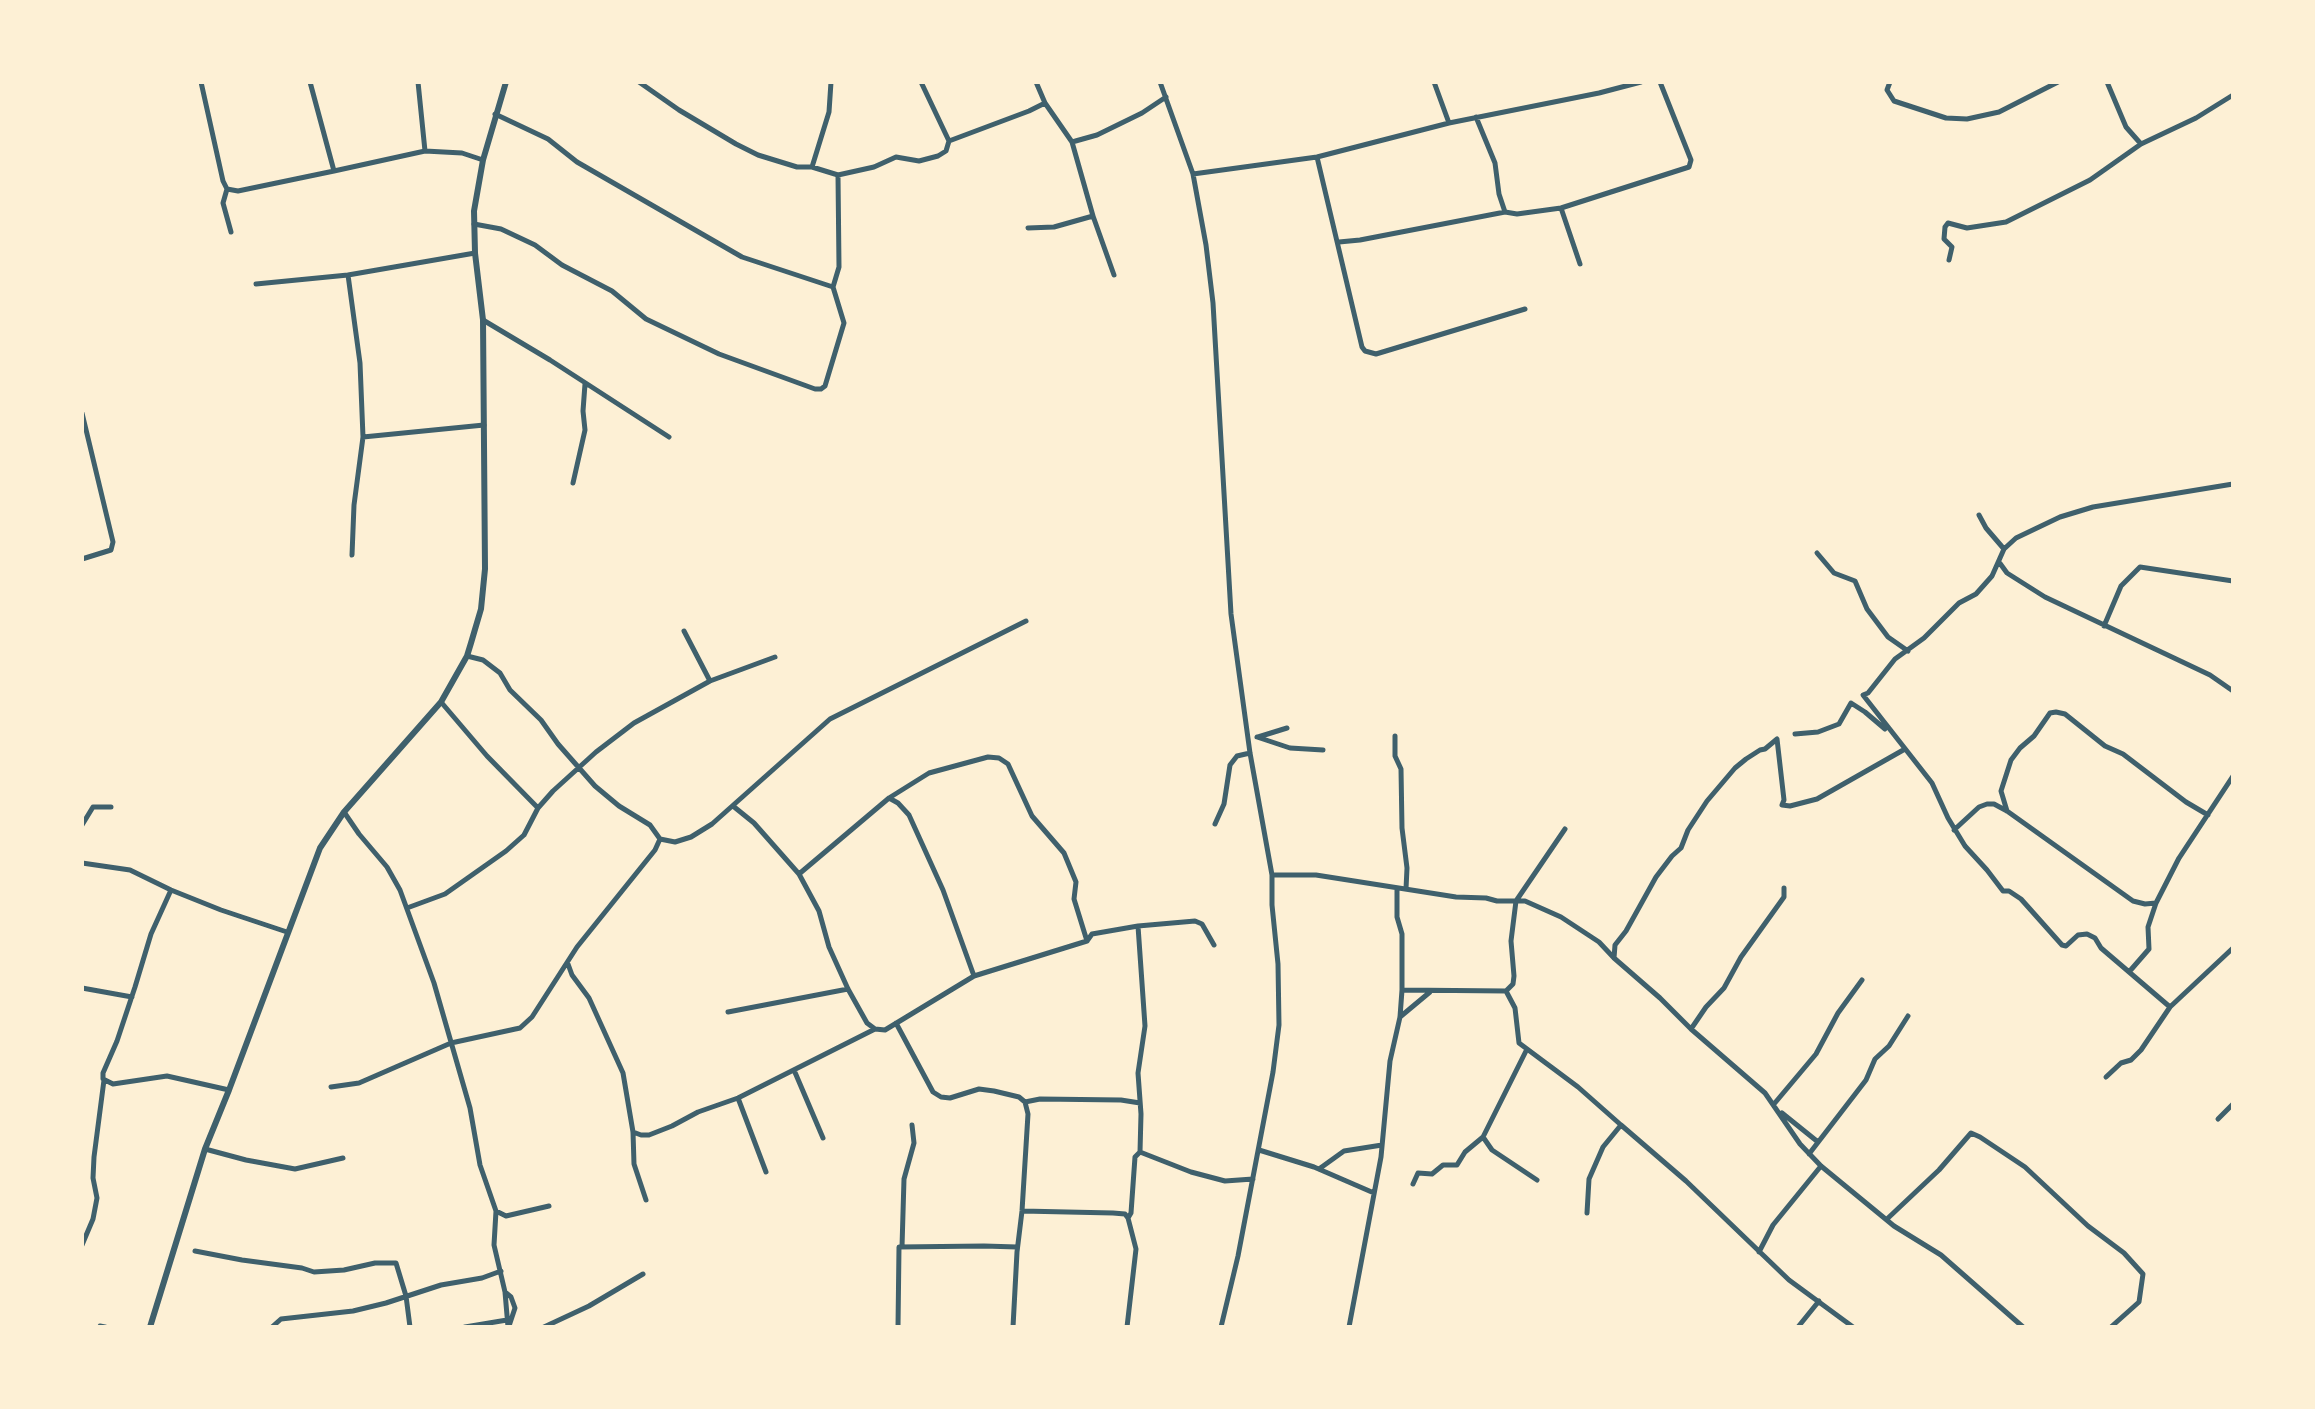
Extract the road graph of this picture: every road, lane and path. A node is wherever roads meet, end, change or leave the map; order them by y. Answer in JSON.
{"nodes":[{"id":1,"x":201,"y":82,"type":"edge"},
{"id":2,"x":310,"y":82,"type":"edge"},
{"id":3,"x":418,"y":82,"type":"edge"},
{"id":4,"x":506,"y":82,"type":"edge"},
{"id":5,"x":639,"y":82,"type":"edge"},
{"id":6,"x":831,"y":82,"type":"edge"},
{"id":7,"x":921,"y":82,"type":"edge"},
{"id":8,"x":1035,"y":82,"type":"edge"},
{"id":9,"x":1160,"y":82,"type":"edge"},
{"id":10,"x":1434,"y":82,"type":"edge"},
{"id":11,"x":1641,"y":82,"type":"edge"},
{"id":12,"x":1660,"y":82,"type":"edge"},
{"id":13,"x":1890,"y":82,"type":"edge"},
{"id":14,"x":2058,"y":82,"type":"edge"},
{"id":15,"x":2107,"y":82,"type":"edge"},
{"id":16,"x":2233,"y":95,"type":"edge"},
{"id":17,"x":1166,"y":97,"type":"junction"},
{"id":18,"x":1045,"y":103,"type":"junction"},
{"id":19,"x":495,"y":114,"type":"junction"},
{"id":20,"x":1476,"y":117,"type":"junction"},
{"id":21,"x":1449,"y":122,"type":"junction"},
{"id":22,"x":949,"y":141,"type":"junction"},
{"id":23,"x":1072,"y":142,"type":"junction"},
{"id":24,"x":2141,"y":144,"type":"junction"},
{"id":25,"x":425,"y":151,"type":"junction"},
{"id":26,"x":1317,"y":157,"type":"junction"},
{"id":27,"x":484,"y":160,"type":"junction"},
{"id":28,"x":812,"y":167,"type":"junction"},
{"id":29,"x":334,"y":171,"type":"junction"},
{"id":30,"x":1193,"y":174,"type":"junction"},
{"id":31,"x":838,"y":175,"type":"junction"},
{"id":32,"x":227,"y":189,"type":"junction"},
{"id":33,"x":1561,"y":208,"type":"junction"},
{"id":34,"x":1505,"y":212,"type":"junction"},
{"id":35,"x":1093,"y":216,"type":"junction"},
{"id":36,"x":474,"y":223,"type":"junction"},
{"id":37,"x":1028,"y":228,"type":"dead end"},
{"id":38,"x":231,"y":232,"type":"dead end"},
{"id":39,"x":1339,"y":242,"type":"junction"},
{"id":40,"x":475,"y":253,"type":"junction"},
{"id":41,"x":1949,"y":260,"type":"dead end"},
{"id":42,"x":1580,"y":264,"type":"dead end"},
{"id":43,"x":348,"y":275,"type":"junction"},
{"id":44,"x":1114,"y":275,"type":"dead end"},
{"id":45,"x":256,"y":284,"type":"dead end"},
{"id":46,"x":833,"y":287,"type":"junction"},
{"id":47,"x":1525,"y":309,"type":"dead end"},
{"id":48,"x":483,"y":320,"type":"junction"},
{"id":49,"x":585,"y":383,"type":"junction"},
{"id":50,"x":82,"y":413,"type":"edge"},
{"id":51,"x":484,"y":425,"type":"junction"},
{"id":52,"x":86,"y":437,"type":"edge"},
{"id":53,"x":363,"y":437,"type":"junction"},
{"id":54,"x":669,"y":438,"type":"dead end"},
{"id":55,"x":573,"y":483,"type":"dead end"},
{"id":56,"x":2233,"y":484,"type":"edge"},
{"id":57,"x":1979,"y":515,"type":"dead end"},
{"id":58,"x":2004,"y":549,"type":"junction"},
{"id":59,"x":1817,"y":553,"type":"dead end"},
{"id":60,"x":352,"y":555,"type":"dead end"},
{"id":61,"x":82,"y":559,"type":"edge"},
{"id":62,"x":1999,"y":562,"type":"junction"},
{"id":63,"x":2007,"y":573,"type":"junction"},
{"id":64,"x":1992,"y":576,"type":"junction"},
{"id":65,"x":2233,"y":581,"type":"edge"},
{"id":66,"x":1026,"y":621,"type":"dead end"},
{"id":67,"x":2104,"y":626,"type":"junction"},
{"id":68,"x":684,"y":631,"type":"dead end"},
{"id":69,"x":1908,"y":651,"type":"junction"},
{"id":70,"x":467,"y":656,"type":"junction"},
{"id":71,"x":775,"y":657,"type":"dead end"},
{"id":72,"x":710,"y":681,"type":"junction"},
{"id":73,"x":2233,"y":691,"type":"edge"},
{"id":74,"x":441,"y":702,"type":"junction"},
{"id":75,"x":1287,"y":728,"type":"dead end"},
{"id":76,"x":1795,"y":734,"type":"dead end"},
{"id":77,"x":1395,"y":736,"type":"dead end"},
{"id":78,"x":1258,"y":737,"type":"junction"},
{"id":79,"x":1248,"y":740,"type":"junction"},
{"id":80,"x":1898,"y":743,"type":"junction"},
{"id":81,"x":1905,"y":749,"type":"junction"},
{"id":82,"x":1323,"y":750,"type":"dead end"},
{"id":83,"x":1250,"y":753,"type":"junction"},
{"id":84,"x":1894,"y":753,"type":"junction"},
{"id":85,"x":578,"y":768,"type":"junction"},
{"id":86,"x":2233,"y":776,"type":"edge"},
{"id":87,"x":889,"y":798,"type":"junction"},
{"id":88,"x":733,"y":806,"type":"junction"},
{"id":89,"x":111,"y":807,"type":"dead end"},
{"id":90,"x":538,"y":808,"type":"junction"},
{"id":91,"x":2007,"y":811,"type":"junction"},
{"id":92,"x":344,"y":812,"type":"junction"},
{"id":93,"x":2208,"y":815,"type":"junction"},
{"id":94,"x":1215,"y":824,"type":"dead end"},
{"id":95,"x":82,"y":825,"type":"edge"},
{"id":96,"x":1565,"y":829,"type":"dead end"},
{"id":97,"x":1954,"y":830,"type":"junction"},
{"id":98,"x":660,"y":839,"type":"junction"},
{"id":99,"x":82,"y":863,"type":"edge"},
{"id":100,"x":799,"y":874,"type":"junction"},
{"id":101,"x":1272,"y":875,"type":"junction"},
{"id":102,"x":1397,"y":888,"type":"junction"},
{"id":103,"x":1783,"y":888,"type":"dead end"},
{"id":104,"x":1406,"y":889,"type":"junction"},
{"id":105,"x":171,"y":890,"type":"junction"},
{"id":106,"x":1516,"y":901,"type":"junction"},
{"id":107,"x":2155,"y":903,"type":"junction"},
{"id":108,"x":407,"y":908,"type":"junction"},
{"id":109,"x":1138,"y":926,"type":"junction"},
{"id":110,"x":288,"y":932,"type":"junction"},
{"id":111,"x":1087,"y":941,"type":"junction"},
{"id":112,"x":1600,"y":942,"type":"junction"},
{"id":113,"x":1214,"y":945,"type":"dead end"},
{"id":114,"x":1615,"y":945,"type":"junction"},
{"id":115,"x":2233,"y":948,"type":"edge"},
{"id":116,"x":1614,"y":958,"type":"junction"},
{"id":117,"x":568,"y":964,"type":"junction"},
{"id":118,"x":2129,"y":972,"type":"junction"},
{"id":119,"x":974,"y":976,"type":"junction"},
{"id":120,"x":1862,"y":980,"type":"dead end"},
{"id":121,"x":82,"y":988,"type":"edge"},
{"id":122,"x":848,"y":989,"type":"junction"},
{"id":123,"x":1402,"y":990,"type":"junction"},
{"id":124,"x":1431,"y":991,"type":"junction"},
{"id":125,"x":1506,"y":991,"type":"junction"},
{"id":126,"x":132,"y":997,"type":"junction"},
{"id":127,"x":2170,"y":1007,"type":"junction"},
{"id":128,"x":728,"y":1012,"type":"dead end"},
{"id":129,"x":1908,"y":1016,"type":"dead end"},
{"id":130,"x":1400,"y":1017,"type":"junction"},
{"id":131,"x":896,"y":1023,"type":"junction"},
{"id":132,"x":875,"y":1029,"type":"junction"},
{"id":133,"x":1691,"y":1029,"type":"junction"},
{"id":134,"x":451,"y":1043,"type":"junction"},
{"id":135,"x":1527,"y":1049,"type":"junction"},
{"id":136,"x":794,"y":1070,"type":"junction"},
{"id":137,"x":104,"y":1073,"type":"dead end"},
{"id":138,"x":2106,"y":1077,"type":"dead end"},
{"id":139,"x":331,"y":1087,"type":"dead end"},
{"id":140,"x":229,"y":1090,"type":"junction"},
{"id":141,"x":738,"y":1098,"type":"junction"},
{"id":142,"x":1025,"y":1102,"type":"junction"},
{"id":143,"x":1140,"y":1103,"type":"junction"},
{"id":144,"x":2233,"y":1104,"type":"edge"},
{"id":145,"x":1776,"y":1107,"type":"junction"},
{"id":146,"x":2218,"y":1119,"type":"dead end"},
{"id":147,"x":912,"y":1125,"type":"dead end"},
{"id":148,"x":1621,"y":1125,"type":"junction"},
{"id":149,"x":633,"y":1132,"type":"junction"},
{"id":150,"x":1483,"y":1137,"type":"junction"},
{"id":151,"x":823,"y":1138,"type":"dead end"},
{"id":152,"x":1818,"y":1142,"type":"junction"},
{"id":153,"x":1382,"y":1145,"type":"junction"},
{"id":154,"x":205,"y":1149,"type":"junction"},
{"id":155,"x":1259,"y":1150,"type":"junction"},
{"id":156,"x":1139,"y":1152,"type":"junction"},
{"id":157,"x":1809,"y":1154,"type":"junction"},
{"id":158,"x":343,"y":1158,"type":"dead end"},
{"id":159,"x":1821,"y":1166,"type":"junction"},
{"id":160,"x":1319,"y":1169,"type":"junction"},
{"id":161,"x":766,"y":1172,"type":"dead end"},
{"id":162,"x":1253,"y":1179,"type":"junction"},
{"id":163,"x":1537,"y":1180,"type":"dead end"},
{"id":164,"x":1413,"y":1184,"type":"dead end"},
{"id":165,"x":1374,"y":1193,"type":"junction"},
{"id":166,"x":646,"y":1200,"type":"dead end"},
{"id":167,"x":548,"y":1206,"type":"dead end"},
{"id":168,"x":496,"y":1211,"type":"junction"},
{"id":169,"x":1022,"y":1211,"type":"junction"},
{"id":170,"x":1587,"y":1213,"type":"dead end"},
{"id":171,"x":1128,"y":1218,"type":"junction"},
{"id":172,"x":1887,"y":1219,"type":"junction"},
{"id":173,"x":82,"y":1245,"type":"edge"},
{"id":174,"x":902,"y":1247,"type":"junction"},
{"id":175,"x":1017,"y":1247,"type":"junction"},
{"id":176,"x":195,"y":1251,"type":"dead end"},
{"id":177,"x":1759,"y":1252,"type":"junction"},
{"id":178,"x":501,"y":1271,"type":"junction"},
{"id":179,"x":643,"y":1274,"type":"dead end"},
{"id":180,"x":406,"y":1296,"type":"junction"},
{"id":181,"x":1819,"y":1301,"type":"junction"},
{"id":182,"x":508,"y":1324,"type":"edge"},
{"id":183,"x":150,"y":1327,"type":"edge"},
{"id":184,"x":272,"y":1327,"type":"edge"},
{"id":185,"x":410,"y":1327,"type":"edge"},
{"id":186,"x":465,"y":1327,"type":"edge"},
{"id":187,"x":544,"y":1327,"type":"edge"},
{"id":188,"x":898,"y":1327,"type":"edge"},
{"id":189,"x":1013,"y":1327,"type":"edge"},
{"id":190,"x":1126,"y":1327,"type":"edge"},
{"id":191,"x":1222,"y":1327,"type":"edge"},
{"id":192,"x":1349,"y":1327,"type":"edge"},
{"id":193,"x":1798,"y":1327,"type":"edge"},
{"id":194,"x":1853,"y":1327,"type":"edge"},
{"id":195,"x":2024,"y":1327,"type":"edge"},
{"id":196,"x":2110,"y":1327,"type":"edge"}],
"edges":[{"from":1,"to":32,"type":"street"},
{"from":2,"to":29,"type":"street"},
{"from":3,"to":25,"type":"street"},
{"from":4,"to":19,"type":"street"},
{"from":5,"to":28,"type":"street"},
{"from":6,"to":28,"type":"street"},
{"from":7,"to":22,"type":"street"},
{"from":8,"to":18,"type":"street"},
{"from":9,"to":17,"type":"street"},
{"from":10,"to":21,"type":"street"},
{"from":11,"to":20,"type":"street"},
{"from":12,"to":33,"type":"street"},
{"from":13,"to":14,"type":"street"},
{"from":15,"to":24,"type":"street"},
{"from":16,"to":24,"type":"street"},
{"from":17,"to":23,"type":"street"},
{"from":17,"to":30,"type":"street"},
{"from":18,"to":22,"type":"street"},
{"from":18,"to":23,"type":"street"},
{"from":19,"to":27,"type":"street"},
{"from":19,"to":46,"type":"street"},
{"from":20,"to":21,"type":"street"},
{"from":20,"to":34,"type":"street"},
{"from":21,"to":26,"type":"street"},
{"from":22,"to":31,"type":"street"},
{"from":23,"to":35,"type":"street"},
{"from":24,"to":41,"type":"street"},
{"from":25,"to":27,"type":"street"},
{"from":25,"to":29,"type":"street"},
{"from":26,"to":30,"type":"street"},
{"from":26,"to":39,"type":"street"},
{"from":27,"to":36,"type":"street"},
{"from":28,"to":31,"type":"street"},
{"from":29,"to":32,"type":"street"},
{"from":30,"to":79,"type":"street"},
{"from":31,"to":46,"type":"street"},
{"from":32,"to":38,"type":"street"},
{"from":33,"to":34,"type":"street"},
{"from":33,"to":42,"type":"street"},
{"from":34,"to":39,"type":"street"},
{"from":35,"to":37,"type":"street"},
{"from":35,"to":44,"type":"street"},
{"from":36,"to":40,"type":"street"},
{"from":36,"to":46,"type":"street"},
{"from":39,"to":47,"type":"street"},
{"from":40,"to":43,"type":"street"},
{"from":40,"to":48,"type":"street"},
{"from":43,"to":45,"type":"street"},
{"from":43,"to":53,"type":"street"},
{"from":48,"to":49,"type":"street"},
{"from":48,"to":51,"type":"street"},
{"from":49,"to":54,"type":"street"},
{"from":49,"to":55,"type":"street"},
{"from":50,"to":52,"type":"street"},
{"from":51,"to":53,"type":"street"},
{"from":51,"to":70,"type":"street"},
{"from":52,"to":61,"type":"street"},
{"from":53,"to":60,"type":"street"},
{"from":56,"to":58,"type":"street"},
{"from":57,"to":58,"type":"street"},
{"from":58,"to":62,"type":"street"},
{"from":59,"to":69,"type":"street"},
{"from":62,"to":63,"type":"street"},
{"from":62,"to":64,"type":"street"},
{"from":63,"to":64,"type":"street"},
{"from":63,"to":67,"type":"street"},
{"from":64,"to":69,"type":"street"},
{"from":65,"to":67,"type":"street"},
{"from":66,"to":88,"type":"street"},
{"from":67,"to":73,"type":"street"},
{"from":68,"to":72,"type":"street"},
{"from":69,"to":81,"type":"street"},
{"from":70,"to":74,"type":"street"},
{"from":70,"to":85,"type":"street"},
{"from":71,"to":72,"type":"street"},
{"from":72,"to":85,"type":"street"},
{"from":74,"to":90,"type":"street"},
{"from":74,"to":92,"type":"street"},
{"from":75,"to":78,"type":"street"},
{"from":76,"to":80,"type":"street"},
{"from":77,"to":104,"type":"street"},
{"from":78,"to":79,"type":"street"},
{"from":78,"to":82,"type":"street"},
{"from":79,"to":83,"type":"street"},
{"from":80,"to":81,"type":"street"},
{"from":80,"to":84,"type":"street"},
{"from":81,"to":84,"type":"street"},
{"from":81,"to":97,"type":"street"},
{"from":83,"to":94,"type":"street"},
{"from":83,"to":101,"type":"street"},
{"from":84,"to":114,"type":"street"},
{"from":85,"to":90,"type":"street"},
{"from":85,"to":98,"type":"street"},
{"from":86,"to":93,"type":"street"},
{"from":87,"to":100,"type":"street"},
{"from":87,"to":111,"type":"street"},
{"from":87,"to":119,"type":"street"},
{"from":88,"to":98,"type":"street"},
{"from":88,"to":100,"type":"street"},
{"from":89,"to":95,"type":"street"},
{"from":90,"to":108,"type":"street"},
{"from":91,"to":93,"type":"street"},
{"from":91,"to":97,"type":"street"},
{"from":91,"to":107,"type":"street"},
{"from":92,"to":108,"type":"street"},
{"from":92,"to":110,"type":"street"},
{"from":93,"to":107,"type":"street"},
{"from":96,"to":106,"type":"street"},
{"from":97,"to":118,"type":"street"},
{"from":98,"to":117,"type":"street"},
{"from":99,"to":105,"type":"street"},
{"from":100,"to":122,"type":"street"},
{"from":101,"to":102,"type":"street"},
{"from":101,"to":155,"type":"street"},
{"from":102,"to":104,"type":"street"},
{"from":102,"to":123,"type":"street"},
{"from":103,"to":133,"type":"street"},
{"from":104,"to":106,"type":"street"},
{"from":105,"to":110,"type":"street"},
{"from":105,"to":126,"type":"street"},
{"from":106,"to":112,"type":"street"},
{"from":106,"to":125,"type":"street"},
{"from":107,"to":118,"type":"street"},
{"from":108,"to":134,"type":"street"},
{"from":109,"to":111,"type":"street"},
{"from":109,"to":113,"type":"street"},
{"from":109,"to":143,"type":"street"},
{"from":110,"to":140,"type":"street"},
{"from":111,"to":119,"type":"street"},
{"from":112,"to":114,"type":"street"},
{"from":112,"to":116,"type":"street"},
{"from":114,"to":116,"type":"street"},
{"from":115,"to":127,"type":"street"},
{"from":116,"to":133,"type":"street"},
{"from":117,"to":134,"type":"street"},
{"from":117,"to":149,"type":"street"},
{"from":118,"to":127,"type":"street"},
{"from":119,"to":131,"type":"street"},
{"from":120,"to":145,"type":"street"},
{"from":121,"to":126,"type":"street"},
{"from":122,"to":128,"type":"street"},
{"from":122,"to":132,"type":"street"},
{"from":123,"to":124,"type":"street"},
{"from":123,"to":130,"type":"street"},
{"from":124,"to":125,"type":"street"},
{"from":124,"to":130,"type":"street"},
{"from":125,"to":135,"type":"street"},
{"from":126,"to":140,"type":"street"},
{"from":127,"to":138,"type":"street"},
{"from":129,"to":152,"type":"street"},
{"from":130,"to":153,"type":"street"},
{"from":131,"to":132,"type":"street"},
{"from":131,"to":142,"type":"street"},
{"from":132,"to":136,"type":"street"},
{"from":133,"to":145,"type":"street"},
{"from":134,"to":139,"type":"street"},
{"from":134,"to":168,"type":"street"},
{"from":135,"to":148,"type":"street"},
{"from":135,"to":150,"type":"street"},
{"from":136,"to":141,"type":"street"},
{"from":136,"to":151,"type":"street"},
{"from":137,"to":173,"type":"street"},
{"from":140,"to":154,"type":"street"},
{"from":141,"to":149,"type":"street"},
{"from":141,"to":161,"type":"street"},
{"from":142,"to":143,"type":"street"},
{"from":142,"to":169,"type":"street"},
{"from":143,"to":156,"type":"street"},
{"from":144,"to":146,"type":"street"},
{"from":145,"to":152,"type":"street"},
{"from":145,"to":157,"type":"street"},
{"from":147,"to":174,"type":"street"},
{"from":148,"to":170,"type":"street"},
{"from":148,"to":177,"type":"street"},
{"from":149,"to":166,"type":"street"},
{"from":150,"to":163,"type":"street"},
{"from":150,"to":164,"type":"street"},
{"from":152,"to":157,"type":"street"},
{"from":153,"to":160,"type":"street"},
{"from":153,"to":165,"type":"street"},
{"from":154,"to":158,"type":"street"},
{"from":154,"to":183,"type":"street"},
{"from":155,"to":160,"type":"street"},
{"from":155,"to":162,"type":"street"},
{"from":156,"to":162,"type":"street"},
{"from":156,"to":171,"type":"street"},
{"from":157,"to":159,"type":"street"},
{"from":159,"to":172,"type":"street"},
{"from":159,"to":177,"type":"street"},
{"from":160,"to":165,"type":"street"},
{"from":162,"to":191,"type":"street"},
{"from":165,"to":192,"type":"street"},
{"from":167,"to":168,"type":"street"},
{"from":168,"to":178,"type":"street"},
{"from":169,"to":171,"type":"street"},
{"from":169,"to":175,"type":"street"},
{"from":171,"to":190,"type":"street"},
{"from":172,"to":195,"type":"street"},
{"from":172,"to":196,"type":"street"},
{"from":174,"to":175,"type":"street"},
{"from":174,"to":188,"type":"street"},
{"from":175,"to":189,"type":"street"},
{"from":176,"to":180,"type":"street"},
{"from":177,"to":181,"type":"street"},
{"from":178,"to":180,"type":"street"},
{"from":178,"to":182,"type":"street"},
{"from":179,"to":187,"type":"street"},
{"from":180,"to":184,"type":"street"},
{"from":180,"to":185,"type":"street"},
{"from":181,"to":193,"type":"street"},
{"from":181,"to":194,"type":"street"},
{"from":182,"to":186,"type":"street"}]}
